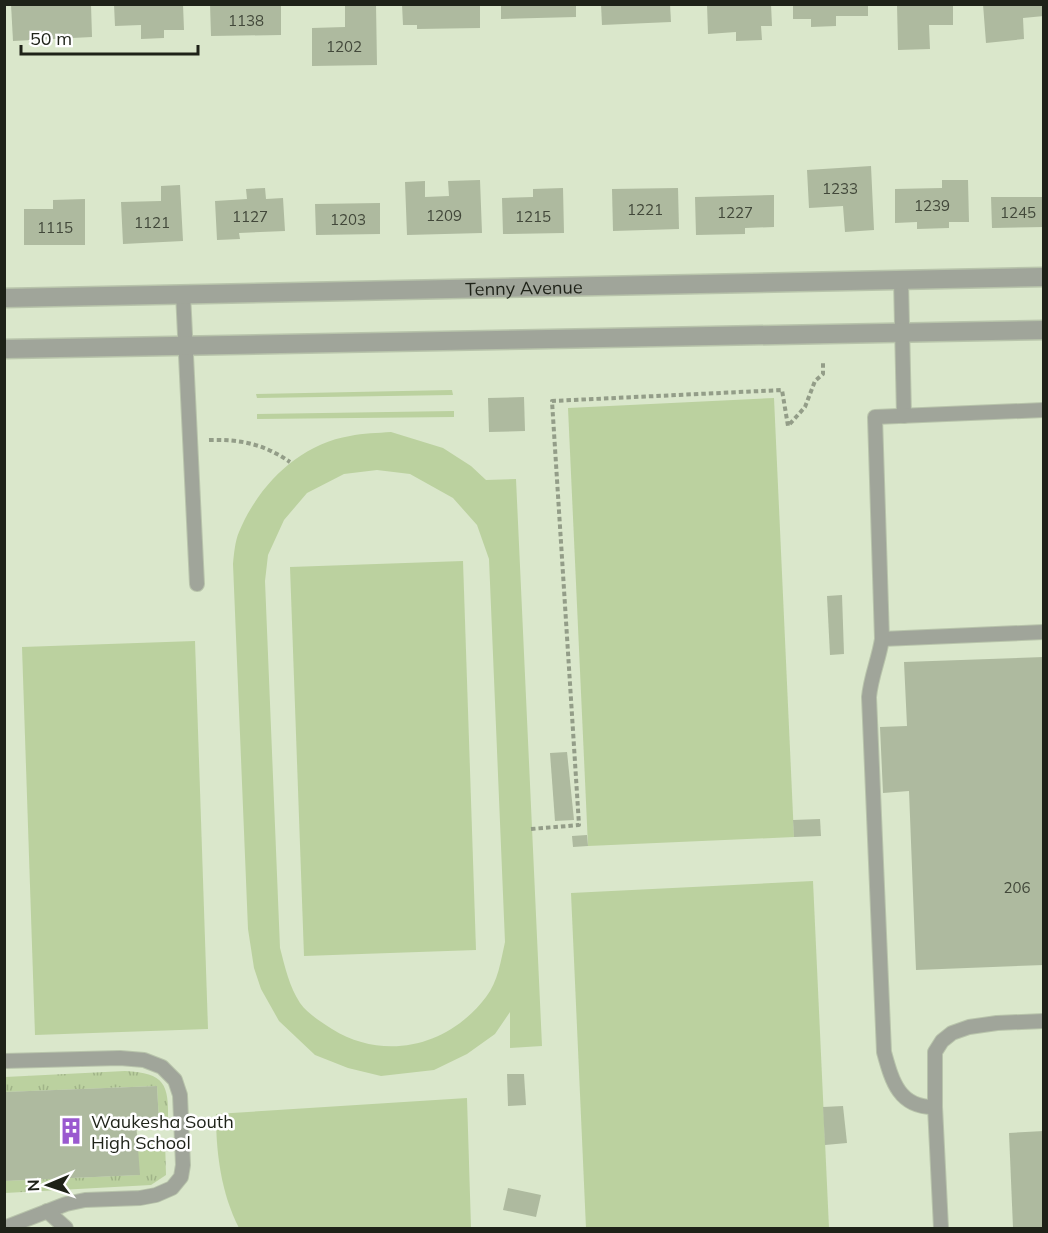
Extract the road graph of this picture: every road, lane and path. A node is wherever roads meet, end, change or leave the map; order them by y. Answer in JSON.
{"nodes":[{"id":1,"x":1044,"y":278,"type":"edge"},
{"id":2,"x":901,"y":280,"type":"junction"},
{"id":3,"x":183,"y":293,"type":"junction"},
{"id":4,"x":4,"y":298,"type":"edge"},
{"id":5,"x":1044,"y":330,"type":"edge"},
{"id":6,"x":901,"y":333,"type":"junction"},
{"id":7,"x":185,"y":345,"type":"junction"},
{"id":8,"x":4,"y":349,"type":"edge"},
{"id":9,"x":823,"y":362,"type":"dead end"},
{"id":10,"x":1044,"y":410,"type":"edge"},
{"id":11,"x":904,"y":416,"type":"junction"},
{"id":12,"x":190,"y":440,"type":"junction"},
{"id":13,"x":290,"y":462,"type":"dead end"},
{"id":14,"x":197,"y":584,"type":"dead end"},
{"id":15,"x":1044,"y":632,"type":"edge"},
{"id":16,"x":882,"y":639,"type":"junction"},
{"id":17,"x":531,"y":829,"type":"dead end"},
{"id":18,"x":1044,"y":1021,"type":"edge"},
{"id":19,"x":4,"y":1061,"type":"edge"},
{"id":20,"x":935,"y":1107,"type":"junction"},
{"id":21,"x":47,"y":1211,"type":"junction"},
{"id":22,"x":4,"y":1228,"type":"edge"},
{"id":23,"x":66,"y":1228,"type":"edge"},
{"id":24,"x":941,"y":1228,"type":"edge"}],
"edges":[{"from":1,"to":2,"type":"street","name":"Tenny Avenue"},
{"from":2,"to":3,"type":"street","name":"Tenny Avenue"},
{"from":2,"to":6,"type":"lane"},
{"from":3,"to":4,"type":"street","name":"Tenny Avenue"},
{"from":3,"to":7,"type":"lane"},
{"from":5,"to":6,"type":"street"},
{"from":6,"to":7,"type":"street"},
{"from":6,"to":11,"type":"lane"},
{"from":7,"to":8,"type":"street"},
{"from":7,"to":12,"type":"lane"},
{"from":9,"to":17,"type":"path"},
{"from":10,"to":11,"type":"lane"},
{"from":11,"to":16,"type":"lane"},
{"from":12,"to":13,"type":"path"},
{"from":12,"to":14,"type":"lane"},
{"from":15,"to":16,"type":"lane"},
{"from":16,"to":20,"type":"lane"},
{"from":18,"to":20,"type":"lane"},
{"from":19,"to":21,"type":"lane"},
{"from":20,"to":24,"type":"lane"},
{"from":21,"to":22,"type":"lane"},
{"from":21,"to":23,"type":"lane"}]}
